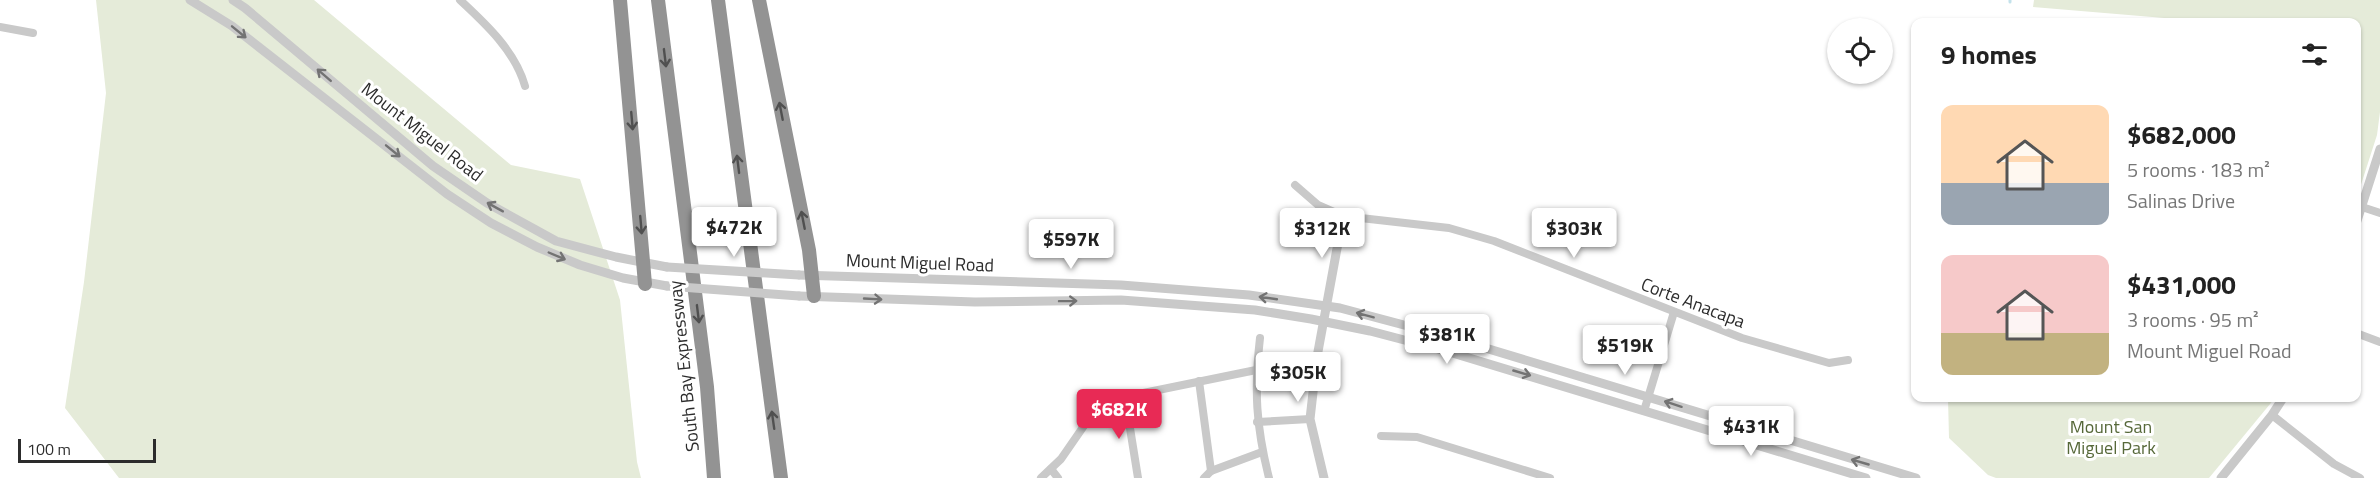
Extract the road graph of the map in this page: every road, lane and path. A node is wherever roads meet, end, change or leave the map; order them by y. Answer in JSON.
{"nodes":[{"id":1,"x":190,"y":0,"type":"edge"},
{"id":2,"x":233,"y":0,"type":"edge"},
{"id":3,"x":460,"y":0,"type":"edge"},
{"id":4,"x":620,"y":0,"type":"edge"},
{"id":5,"x":658,"y":0,"type":"edge"},
{"id":6,"x":718,"y":0,"type":"edge"},
{"id":7,"x":759,"y":0,"type":"edge"},
{"id":8,"x":0,"y":27,"type":"edge"},
{"id":9,"x":33,"y":33,"type":"dead end"},
{"id":10,"x":525,"y":86,"type":"dead end"},
{"id":11,"x":2380,"y":149,"type":"edge"},
{"id":12,"x":1294,"y":185,"type":"dead end"},
{"id":13,"x":2362,"y":207,"type":"junction"},
{"id":14,"x":2361,"y":210,"type":"edge"},
{"id":15,"x":2380,"y":213,"type":"edge"},
{"id":16,"x":1343,"y":216,"type":"junction"},
{"id":17,"x":644,"y":263,"type":"junction"},
{"id":18,"x":806,"y":275,"type":"junction"},
{"id":19,"x":645,"y":284,"type":"junction"},
{"id":20,"x":814,"y":296,"type":"junction"},
{"id":21,"x":1326,"y":307,"type":"junction"},
{"id":22,"x":1674,"y":312,"type":"junction"},
{"id":23,"x":1323,"y":322,"type":"junction"},
{"id":24,"x":2361,"y":335,"type":"edge"},
{"id":25,"x":1260,"y":338,"type":"dead end"},
{"id":26,"x":2380,"y":342,"type":"edge"},
{"id":27,"x":1848,"y":360,"type":"dead end"},
{"id":28,"x":1256,"y":370,"type":"junction"},
{"id":29,"x":1199,"y":381,"type":"junction"},
{"id":30,"x":1647,"y":395,"type":"junction"},
{"id":31,"x":1119,"y":398,"type":"junction"},
{"id":32,"x":2280,"y":402,"type":"edge"},
{"id":33,"x":1644,"y":411,"type":"junction"},
{"id":34,"x":2272,"y":415,"type":"junction"},
{"id":35,"x":1310,"y":419,"type":"junction"},
{"id":36,"x":1257,"y":422,"type":"junction"},
{"id":37,"x":1381,"y":436,"type":"dead end"},
{"id":38,"x":1262,"y":452,"type":"junction"},
{"id":39,"x":1051,"y":469,"type":"junction"},
{"id":40,"x":1211,"y":471,"type":"junction"},
{"id":41,"x":714,"y":478,"type":"edge"},
{"id":42,"x":781,"y":478,"type":"edge"},
{"id":43,"x":1041,"y":478,"type":"edge"},
{"id":44,"x":1058,"y":478,"type":"edge"},
{"id":45,"x":1138,"y":478,"type":"edge"},
{"id":46,"x":1204,"y":478,"type":"edge"},
{"id":47,"x":1269,"y":478,"type":"edge"},
{"id":48,"x":1324,"y":478,"type":"edge"},
{"id":49,"x":1550,"y":478,"type":"edge"},
{"id":50,"x":1866,"y":478,"type":"edge"},
{"id":51,"x":1916,"y":478,"type":"edge"},
{"id":52,"x":2221,"y":478,"type":"edge"},
{"id":53,"x":2360,"y":478,"type":"edge"}],
"edges":[{"from":1,"to":19,"type":"street","name":"Mount Miguel Road","one_way":true},
{"from":17,"to":2,"type":"street","name":"Mount Miguel Road","one_way":true},
{"from":3,"to":10,"type":"street"},
{"from":4,"to":17,"type":"highway","one_way":true},
{"from":5,"to":41,"type":"highway","name":"South Bay Expressway","one_way":true},
{"from":42,"to":6,"type":"highway","one_way":true},
{"from":18,"to":7,"type":"highway","one_way":true},
{"from":8,"to":9,"type":"street"},
{"from":11,"to":13,"type":"street"},
{"from":12,"to":16,"type":"street","name":"Corte Anacapa"},
{"from":13,"to":14,"type":"street"},
{"from":13,"to":15,"type":"street"},
{"from":16,"to":21,"type":"street"},
{"from":16,"to":22,"type":"street","name":"Corte Anacapa"},
{"from":17,"to":18,"type":"street","name":"Mount Miguel Road","bridge":true},
{"from":17,"to":19,"type":"highway"},
{"from":18,"to":20,"type":"highway"},
{"from":21,"to":18,"type":"street","name":"Mount Miguel Road","one_way":true},
{"from":19,"to":20,"type":"street","name":"Mount Miguel Road","bridge":true},
{"from":20,"to":23,"type":"street","name":"Mount Miguel Road","one_way":true},
{"from":21,"to":23,"type":"street"},
{"from":30,"to":21,"type":"street","name":"Mount Miguel Road","one_way":true},
{"from":22,"to":27,"type":"street","name":"Corte Anacapa"},
{"from":22,"to":30,"type":"street"},
{"from":23,"to":33,"type":"street","name":"Mount Miguel Road","one_way":true},
{"from":23,"to":35,"type":"street"},
{"from":24,"to":26,"type":"street"},
{"from":25,"to":28,"type":"street"},
{"from":28,"to":29,"type":"street"},
{"from":28,"to":36,"type":"street"},
{"from":29,"to":31,"type":"street"},
{"from":29,"to":40,"type":"street"},
{"from":30,"to":33,"type":"street"},
{"from":51,"to":30,"type":"street","name":"Mount Miguel Road","one_way":true},
{"from":31,"to":39,"type":"street"},
{"from":31,"to":45,"type":"street"},
{"from":32,"to":34,"type":"street"},
{"from":33,"to":50,"type":"street","name":"Mount Miguel Road"},
{"from":34,"to":52,"type":"street"},
{"from":34,"to":53,"type":"street"},
{"from":35,"to":36,"type":"street"},
{"from":35,"to":48,"type":"street"},
{"from":36,"to":38,"type":"street"},
{"from":37,"to":49,"type":"street"},
{"from":38,"to":40,"type":"street"},
{"from":38,"to":47,"type":"street"},
{"from":39,"to":43,"type":"street"},
{"from":39,"to":44,"type":"street"},
{"from":40,"to":46,"type":"street"}]}
